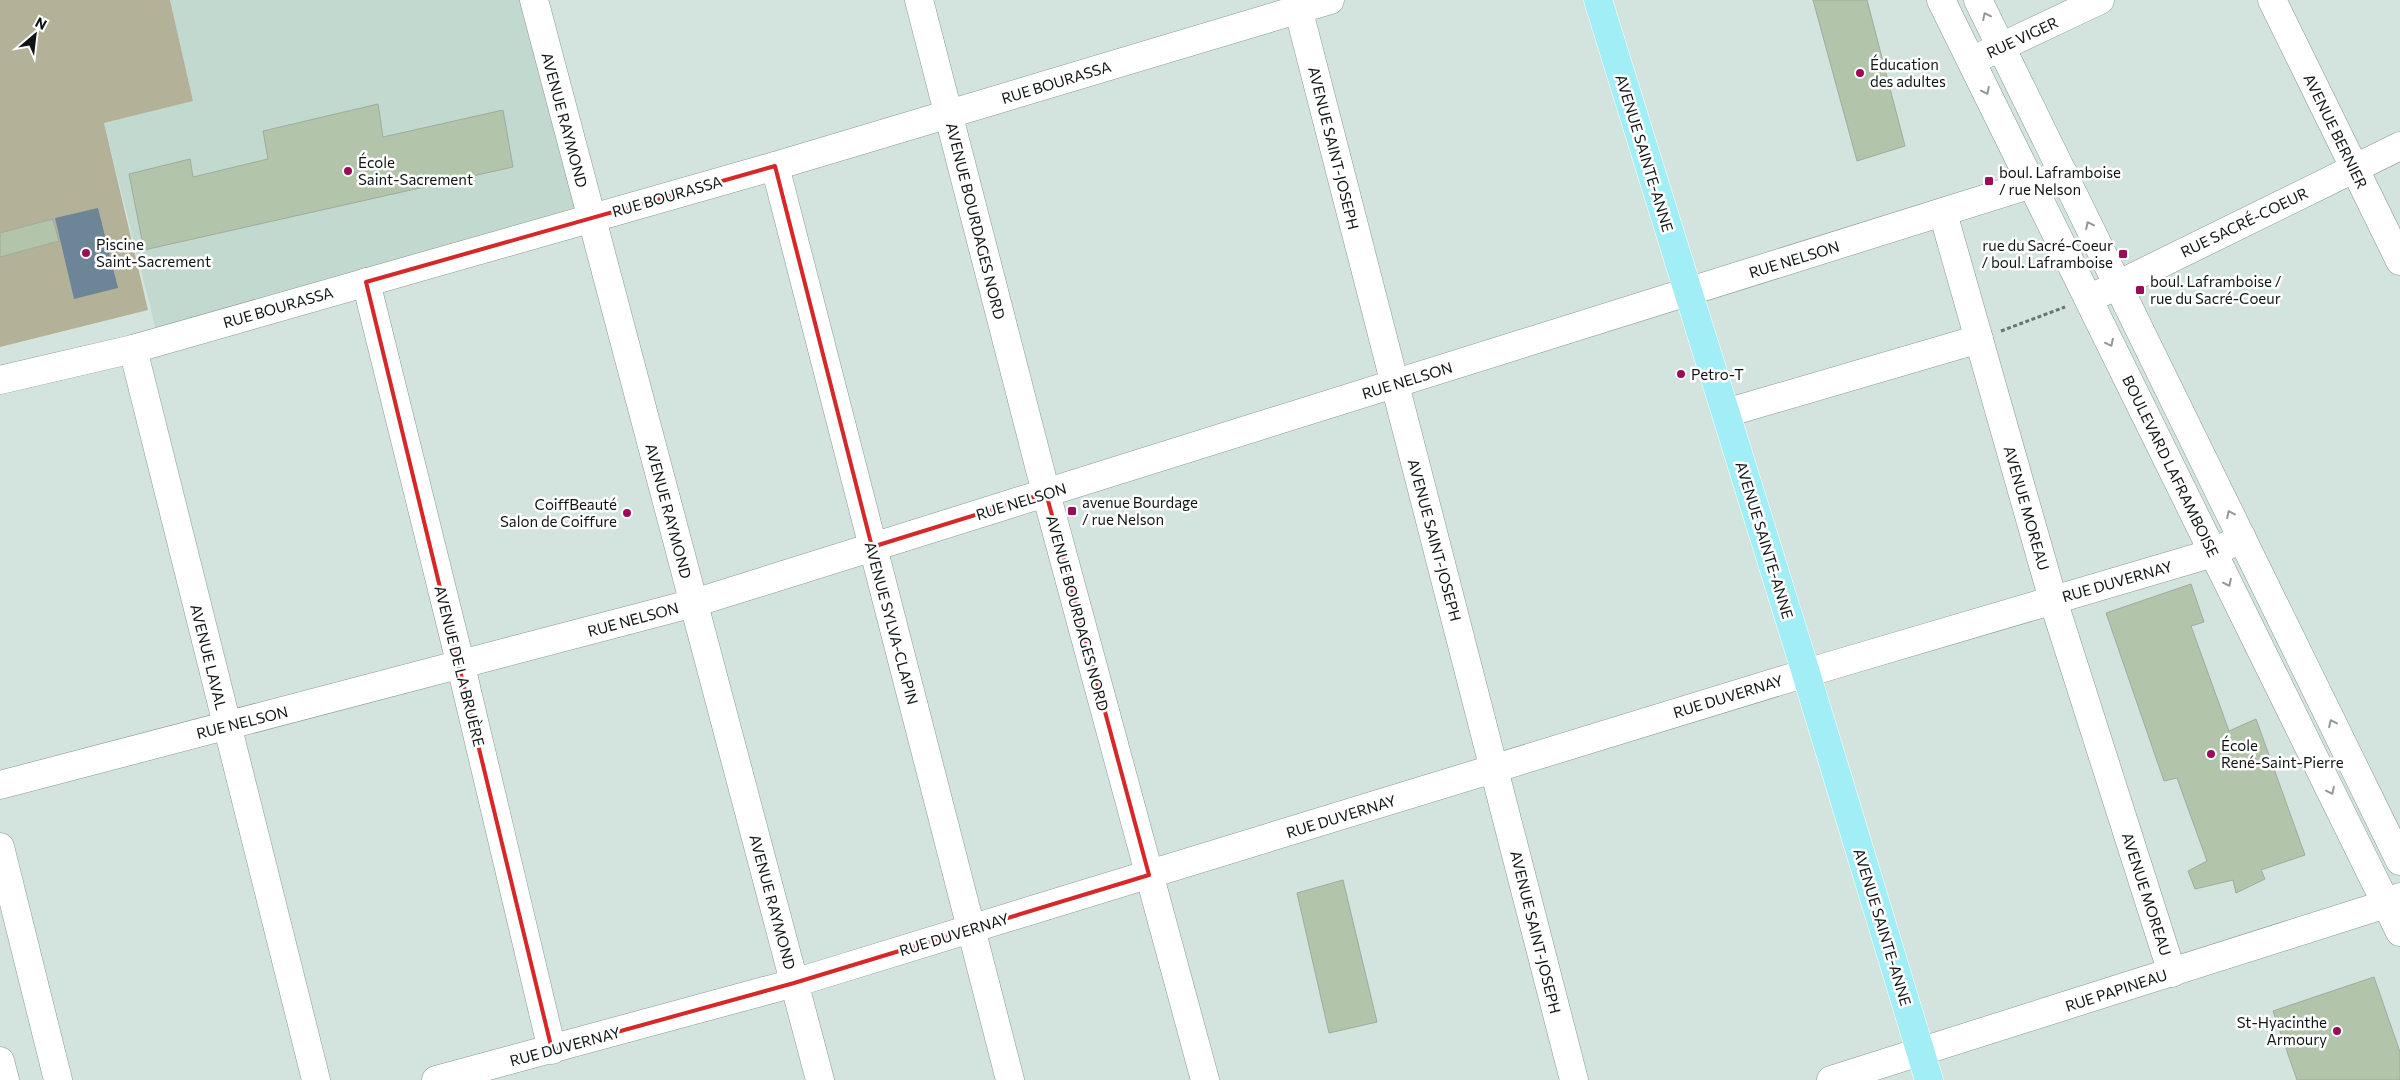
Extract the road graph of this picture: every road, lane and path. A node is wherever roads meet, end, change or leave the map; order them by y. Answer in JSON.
{"nodes":[{"id":1,"x":534,"y":0,"type":"edge"},
{"id":2,"x":919,"y":0,"type":"edge"},
{"id":3,"x":1330,"y":0,"type":"edge"},
{"id":4,"x":1598,"y":0,"type":"edge"},
{"id":5,"x":1941,"y":0,"type":"edge"},
{"id":6,"x":1978,"y":0,"type":"edge"},
{"id":7,"x":2100,"y":0,"type":"edge"},
{"id":8,"x":2272,"y":0,"type":"edge"},
{"id":9,"x":1297,"y":5,"type":"edge"},
{"id":10,"x":2002,"y":48,"type":"junction"},
{"id":11,"x":1971,"y":61,"type":"junction"},
{"id":12,"x":948,"y":114,"type":"junction"},
{"id":13,"x":2400,"y":146,"type":"edge"},
{"id":14,"x":775,"y":166,"type":"junction"},
{"id":15,"x":2354,"y":168,"type":"junction"},
{"id":16,"x":2064,"y":174,"type":"junction"},
{"id":17,"x":2032,"y":184,"type":"junction"},
{"id":18,"x":1943,"y":212,"type":"junction"},
{"id":19,"x":592,"y":218,"type":"junction"},
{"id":20,"x":2400,"y":261,"type":"edge"},
{"id":21,"x":366,"y":282,"type":"junction"},
{"id":22,"x":2118,"y":285,"type":"junction"},
{"id":23,"x":1688,"y":292,"type":"junction"},
{"id":24,"x":2081,"y":301,"type":"junction"},
{"id":25,"x":1979,"y":339,"type":"junction"},
{"id":26,"x":133,"y":350,"type":"junction"},
{"id":27,"x":0,"y":380,"type":"edge"},
{"id":28,"x":1394,"y":384,"type":"junction"},
{"id":29,"x":1726,"y":413,"type":"junction"},
{"id":30,"x":1046,"y":493,"type":"junction"},
{"id":31,"x":2242,"y":538,"type":"junction"},
{"id":32,"x":872,"y":547,"type":"junction"},
{"id":33,"x":2213,"y":553,"type":"junction"},
{"id":34,"x":2053,"y":600,"type":"junction"},
{"id":35,"x":694,"y":603,"type":"junction"},
{"id":36,"x":461,"y":666,"type":"junction"},
{"id":37,"x":1806,"y":672,"type":"junction"},
{"id":38,"x":226,"y":726,"type":"junction"},
{"id":39,"x":1494,"y":768,"type":"junction"},
{"id":40,"x":0,"y":784,"type":"edge"},
{"id":41,"x":0,"y":847,"type":"edge"},
{"id":42,"x":2400,"y":861,"type":"edge"},
{"id":43,"x":1149,"y":875,"type":"junction"},
{"id":44,"x":2393,"y":901,"type":"edge"},
{"id":45,"x":971,"y":929,"type":"junction"},
{"id":46,"x":2400,"y":932,"type":"edge"},
{"id":47,"x":2172,"y":972,"type":"junction"},
{"id":48,"x":794,"y":983,"type":"junction"},
{"id":49,"x":552,"y":1050,"type":"junction"},
{"id":50,"x":1921,"y":1053,"type":"junction"},
{"id":51,"x":0,"y":1061,"type":"edge"},
{"id":52,"x":5,"y":1080,"type":"edge"},
{"id":53,"x":58,"y":1080,"type":"edge"},
{"id":54,"x":316,"y":1080,"type":"edge"},
{"id":55,"x":436,"y":1080,"type":"edge"},
{"id":56,"x":820,"y":1080,"type":"edge"},
{"id":57,"x":1010,"y":1080,"type":"edge"},
{"id":58,"x":1205,"y":1080,"type":"edge"},
{"id":59,"x":1574,"y":1080,"type":"edge"},
{"id":60,"x":1831,"y":1080,"type":"edge"},
{"id":61,"x":1929,"y":1080,"type":"edge"}],
"edges":[{"from":1,"to":19,"type":"street","name":"AVENUE RAYMOND"},
{"from":2,"to":12,"type":"street","name":"AVENUE BOURDAGES NORD"},
{"from":3,"to":9,"type":"street","name":"RUE BOURASSA"},
{"from":4,"to":23,"type":"main road","name":"AVENUE SAINTE-ANNE"},
{"from":5,"to":11,"type":"street","name":"BOULEVARD LAFRAMBOISE"},
{"from":10,"to":6,"type":"street","one_way":true},
{"from":7,"to":10,"type":"street","name":"RUE VIGER"},
{"from":8,"to":15,"type":"street","name":"AVENUE BERNIER"},
{"from":9,"to":12,"type":"street","name":"RUE BOURASSA"},
{"from":9,"to":28,"type":"street","name":"AVENUE SAINT-JOSEPH"},
{"from":10,"to":11,"type":"street","name":"RUE VIGER"},
{"from":10,"to":16,"type":"street"},
{"from":11,"to":17,"type":"street","name":"BOULEVARD LAFRAMBOISE","one_way":true},
{"from":12,"to":14,"type":"street","name":"RUE BOURASSA"},
{"from":12,"to":30,"type":"street","name":"AVENUE BOURDAGES NORD"},
{"from":13,"to":15,"type":"street","name":"RUE SACRÉ-COEUR"},
{"from":14,"to":19,"type":"street","name":"RUE BOURASSA"},
{"from":14,"to":32,"type":"street","name":"AVENUE SYLVA-CLAPIN"},
{"from":15,"to":20,"type":"street","name":"AVENUE BERNIER"},
{"from":15,"to":22,"type":"street","name":"RUE SACRÉ-COEUR"},
{"from":16,"to":17,"type":"street","name":"RUE NELSON"},
{"from":22,"to":16,"type":"street","one_way":true},
{"from":17,"to":18,"type":"street","name":"RUE NELSON"},
{"from":17,"to":24,"type":"street","name":"BOULEVARD LAFRAMBOISE"},
{"from":18,"to":23,"type":"street","name":"RUE NELSON"},
{"from":18,"to":25,"type":"street","name":"AVENUE MOREAU"},
{"from":19,"to":21,"type":"street","name":"RUE BOURASSA"},
{"from":19,"to":35,"type":"street","name":"AVENUE RAYMOND"},
{"from":21,"to":26,"type":"street","name":"RUE BOURASSA"},
{"from":21,"to":36,"type":"street","name":"AVENUE DE LA BRUÈRE"},
{"from":22,"to":24,"type":"street","name":"RUE SACRÉ-COEUR"},
{"from":31,"to":22,"type":"street","one_way":true},
{"from":23,"to":28,"type":"street","name":"RUE NELSON"},
{"from":23,"to":29,"type":"main road","name":"AVENUE SAINTE-ANNE"},
{"from":24,"to":25,"type":"path"},
{"from":24,"to":33,"type":"street","name":"BOULEVARD LAFRAMBOISE","one_way":true},
{"from":25,"to":29,"type":"street"},
{"from":25,"to":34,"type":"street","name":"AVENUE MOREAU"},
{"from":26,"to":27,"type":"street","name":"RUE BOURASSA"},
{"from":26,"to":38,"type":"street","name":"AVENUE LAVAL"},
{"from":28,"to":30,"type":"street","name":"RUE NELSON"},
{"from":28,"to":39,"type":"street","name":"AVENUE SAINT-JOSEPH"},
{"from":29,"to":37,"type":"main road","name":"AVENUE SAINTE-ANNE"},
{"from":30,"to":32,"type":"street","name":"RUE NELSON"},
{"from":30,"to":43,"type":"street","name":"AVENUE BOURDAGES NORD"},
{"from":31,"to":33,"type":"street","name":"RUE DUVERNAY"},
{"from":42,"to":31,"type":"street","one_way":true},
{"from":32,"to":35,"type":"street","name":"RUE NELSON"},
{"from":32,"to":45,"type":"street","name":"AVENUE SYLVA-CLAPIN"},
{"from":33,"to":34,"type":"street","name":"RUE DUVERNAY"},
{"from":33,"to":44,"type":"street","name":"BOULEVARD LAFRAMBOISE","one_way":true},
{"from":34,"to":37,"type":"street","name":"RUE DUVERNAY"},
{"from":34,"to":47,"type":"street","name":"AVENUE MOREAU"},
{"from":35,"to":36,"type":"street","name":"RUE NELSON"},
{"from":35,"to":48,"type":"street","name":"AVENUE RAYMOND"},
{"from":36,"to":38,"type":"street","name":"RUE NELSON"},
{"from":36,"to":49,"type":"street","name":"AVENUE DE LA BRUÈRE"},
{"from":37,"to":39,"type":"street","name":"RUE DUVERNAY"},
{"from":37,"to":50,"type":"main road","name":"AVENUE SAINTE-ANNE"},
{"from":38,"to":40,"type":"street","name":"RUE NELSON"},
{"from":38,"to":54,"type":"street","name":"AVENUE LAVAL"},
{"from":39,"to":43,"type":"street","name":"RUE DUVERNAY"},
{"from":39,"to":59,"type":"street","name":"AVENUE SAINT-JOSEPH"},
{"from":41,"to":53,"type":"street"},
{"from":43,"to":45,"type":"street","name":"RUE DUVERNAY"},
{"from":43,"to":58,"type":"street","name":"AVENUE BOURDAGES NORD"},
{"from":44,"to":46,"type":"street","name":"BOULEVARD LAFRAMBOISE"},
{"from":44,"to":47,"type":"street","name":"RUE PAPINEAU"},
{"from":45,"to":48,"type":"street","name":"RUE DUVERNAY"},
{"from":45,"to":57,"type":"street","name":"AVENUE SYLVA-CLAPIN"},
{"from":47,"to":50,"type":"street","name":"RUE PAPINEAU"},
{"from":48,"to":49,"type":"street","name":"RUE DUVERNAY"},
{"from":48,"to":56,"type":"street","name":"AVENUE RAYMOND"},
{"from":49,"to":55,"type":"street","name":"RUE DUVERNAY"},
{"from":50,"to":60,"type":"street","name":"RUE PAPINEAU"},
{"from":50,"to":61,"type":"main road","name":"AVENUE SAINTE-ANNE"},
{"from":51,"to":52,"type":"street"}]}
